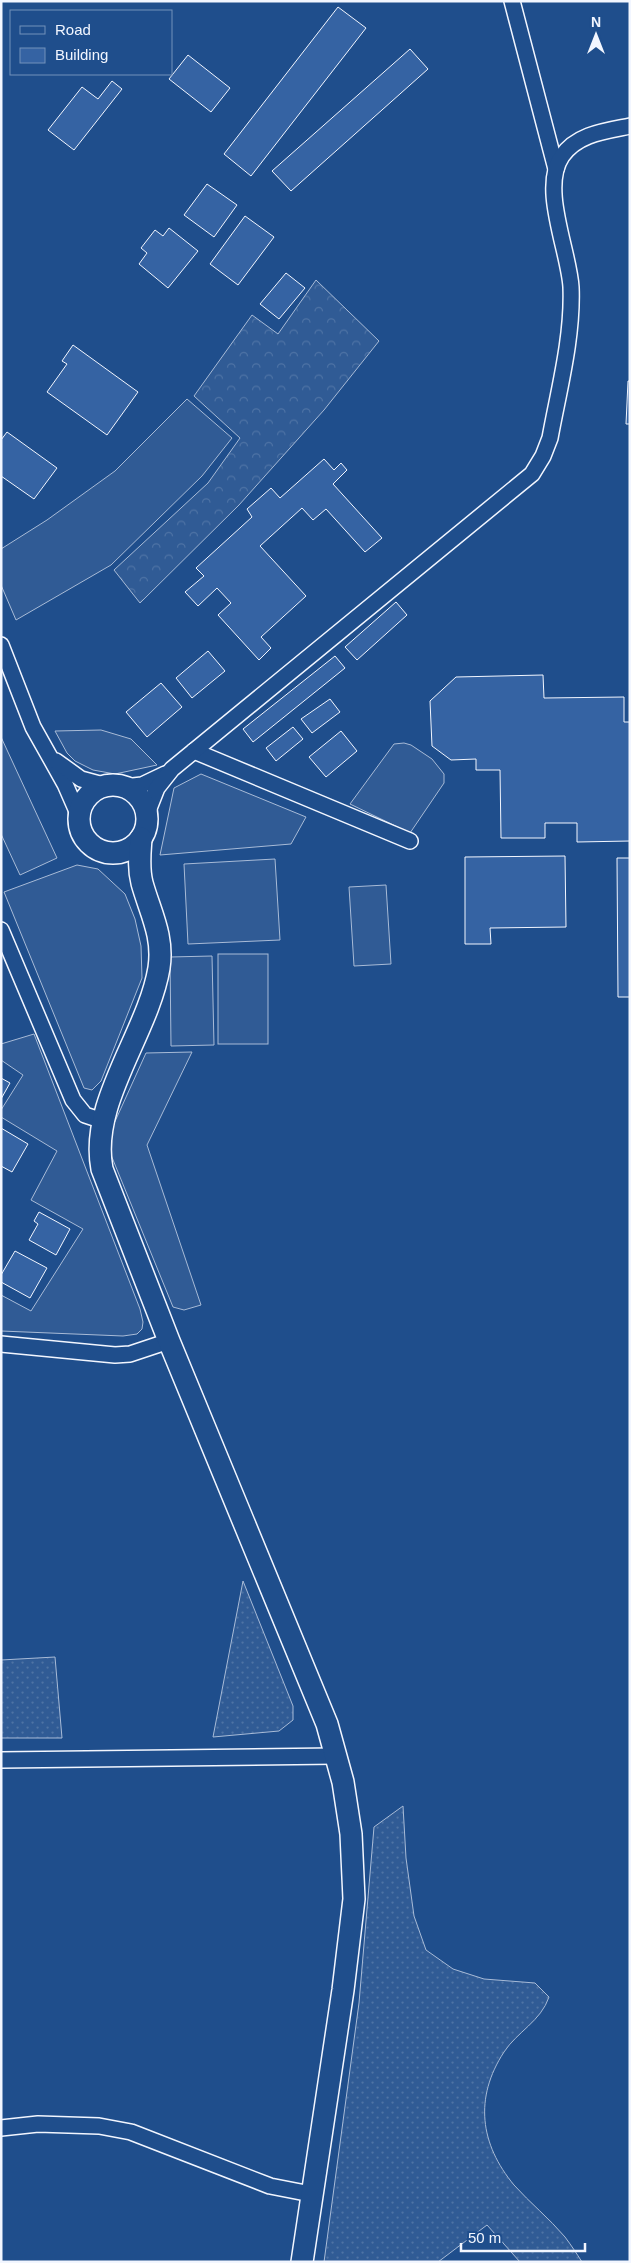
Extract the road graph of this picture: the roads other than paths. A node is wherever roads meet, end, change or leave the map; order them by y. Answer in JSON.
{"nodes":[{"id":1,"x":512,"y":1,"type":"edge"},
{"id":2,"x":630,"y":126,"type":"edge"},
{"id":3,"x":556,"y":170,"type":"junction"},
{"id":4,"x":1,"y":645,"type":"edge"},
{"id":5,"x":194,"y":752,"type":"junction"},
{"id":6,"x":47,"y":754,"type":"junction"},
{"id":7,"x":172,"y":769,"type":"junction"},
{"id":8,"x":115,"y":786,"type":"junction"},
{"id":9,"x":79,"y":816,"type":"junction"},
{"id":10,"x":146,"y":816,"type":"junction"},
{"id":11,"x":141,"y":838,"type":"junction"},
{"id":12,"x":410,"y":841,"type":"dead end"},
{"id":13,"x":101,"y":851,"type":"junction"},
{"id":14,"x":142,"y":884,"type":"junction"},
{"id":15,"x":1,"y":930,"type":"edge"},
{"id":16,"x":5,"y":949,"type":"edge"},
{"id":17,"x":103,"y":1121,"type":"junction"},
{"id":18,"x":169,"y":1341,"type":"junction"},
{"id":19,"x":1,"y":1344,"type":"edge"},
{"id":20,"x":336,"y":1756,"type":"junction"},
{"id":21,"x":1,"y":1760,"type":"edge"},
{"id":22,"x":1,"y":2128,"type":"edge"},
{"id":23,"x":311,"y":2194,"type":"junction"},
{"id":24,"x":302,"y":2262,"type":"edge"}],
"edges":[{"from":1,"to":3,"type":"street"},
{"from":2,"to":3,"type":"street"},
{"from":3,"to":5,"type":"street"},
{"from":4,"to":6,"type":"street"},
{"from":5,"to":7,"type":"street"},
{"from":5,"to":12,"type":"street"},
{"from":6,"to":8,"type":"street"},
{"from":6,"to":9,"type":"street"},
{"from":7,"to":8,"type":"street"},
{"from":7,"to":10,"type":"street"},
{"from":8,"to":9,"type":"main road"},
{"from":8,"to":10,"type":"main road"},
{"from":9,"to":13,"type":"main road"},
{"from":10,"to":11,"type":"main road"},
{"from":11,"to":13,"type":"main road"},
{"from":11,"to":14,"type":"main road"},
{"from":13,"to":14,"type":"main road"},
{"from":14,"to":17,"type":"main road"},
{"from":15,"to":16,"type":"street"},
{"from":16,"to":17,"type":"street"},
{"from":17,"to":18,"type":"main road"},
{"from":18,"to":19,"type":"street"},
{"from":18,"to":20,"type":"main road"},
{"from":20,"to":21,"type":"street"},
{"from":20,"to":23,"type":"main road"},
{"from":22,"to":23,"type":"street"},
{"from":23,"to":24,"type":"main road"}]}
